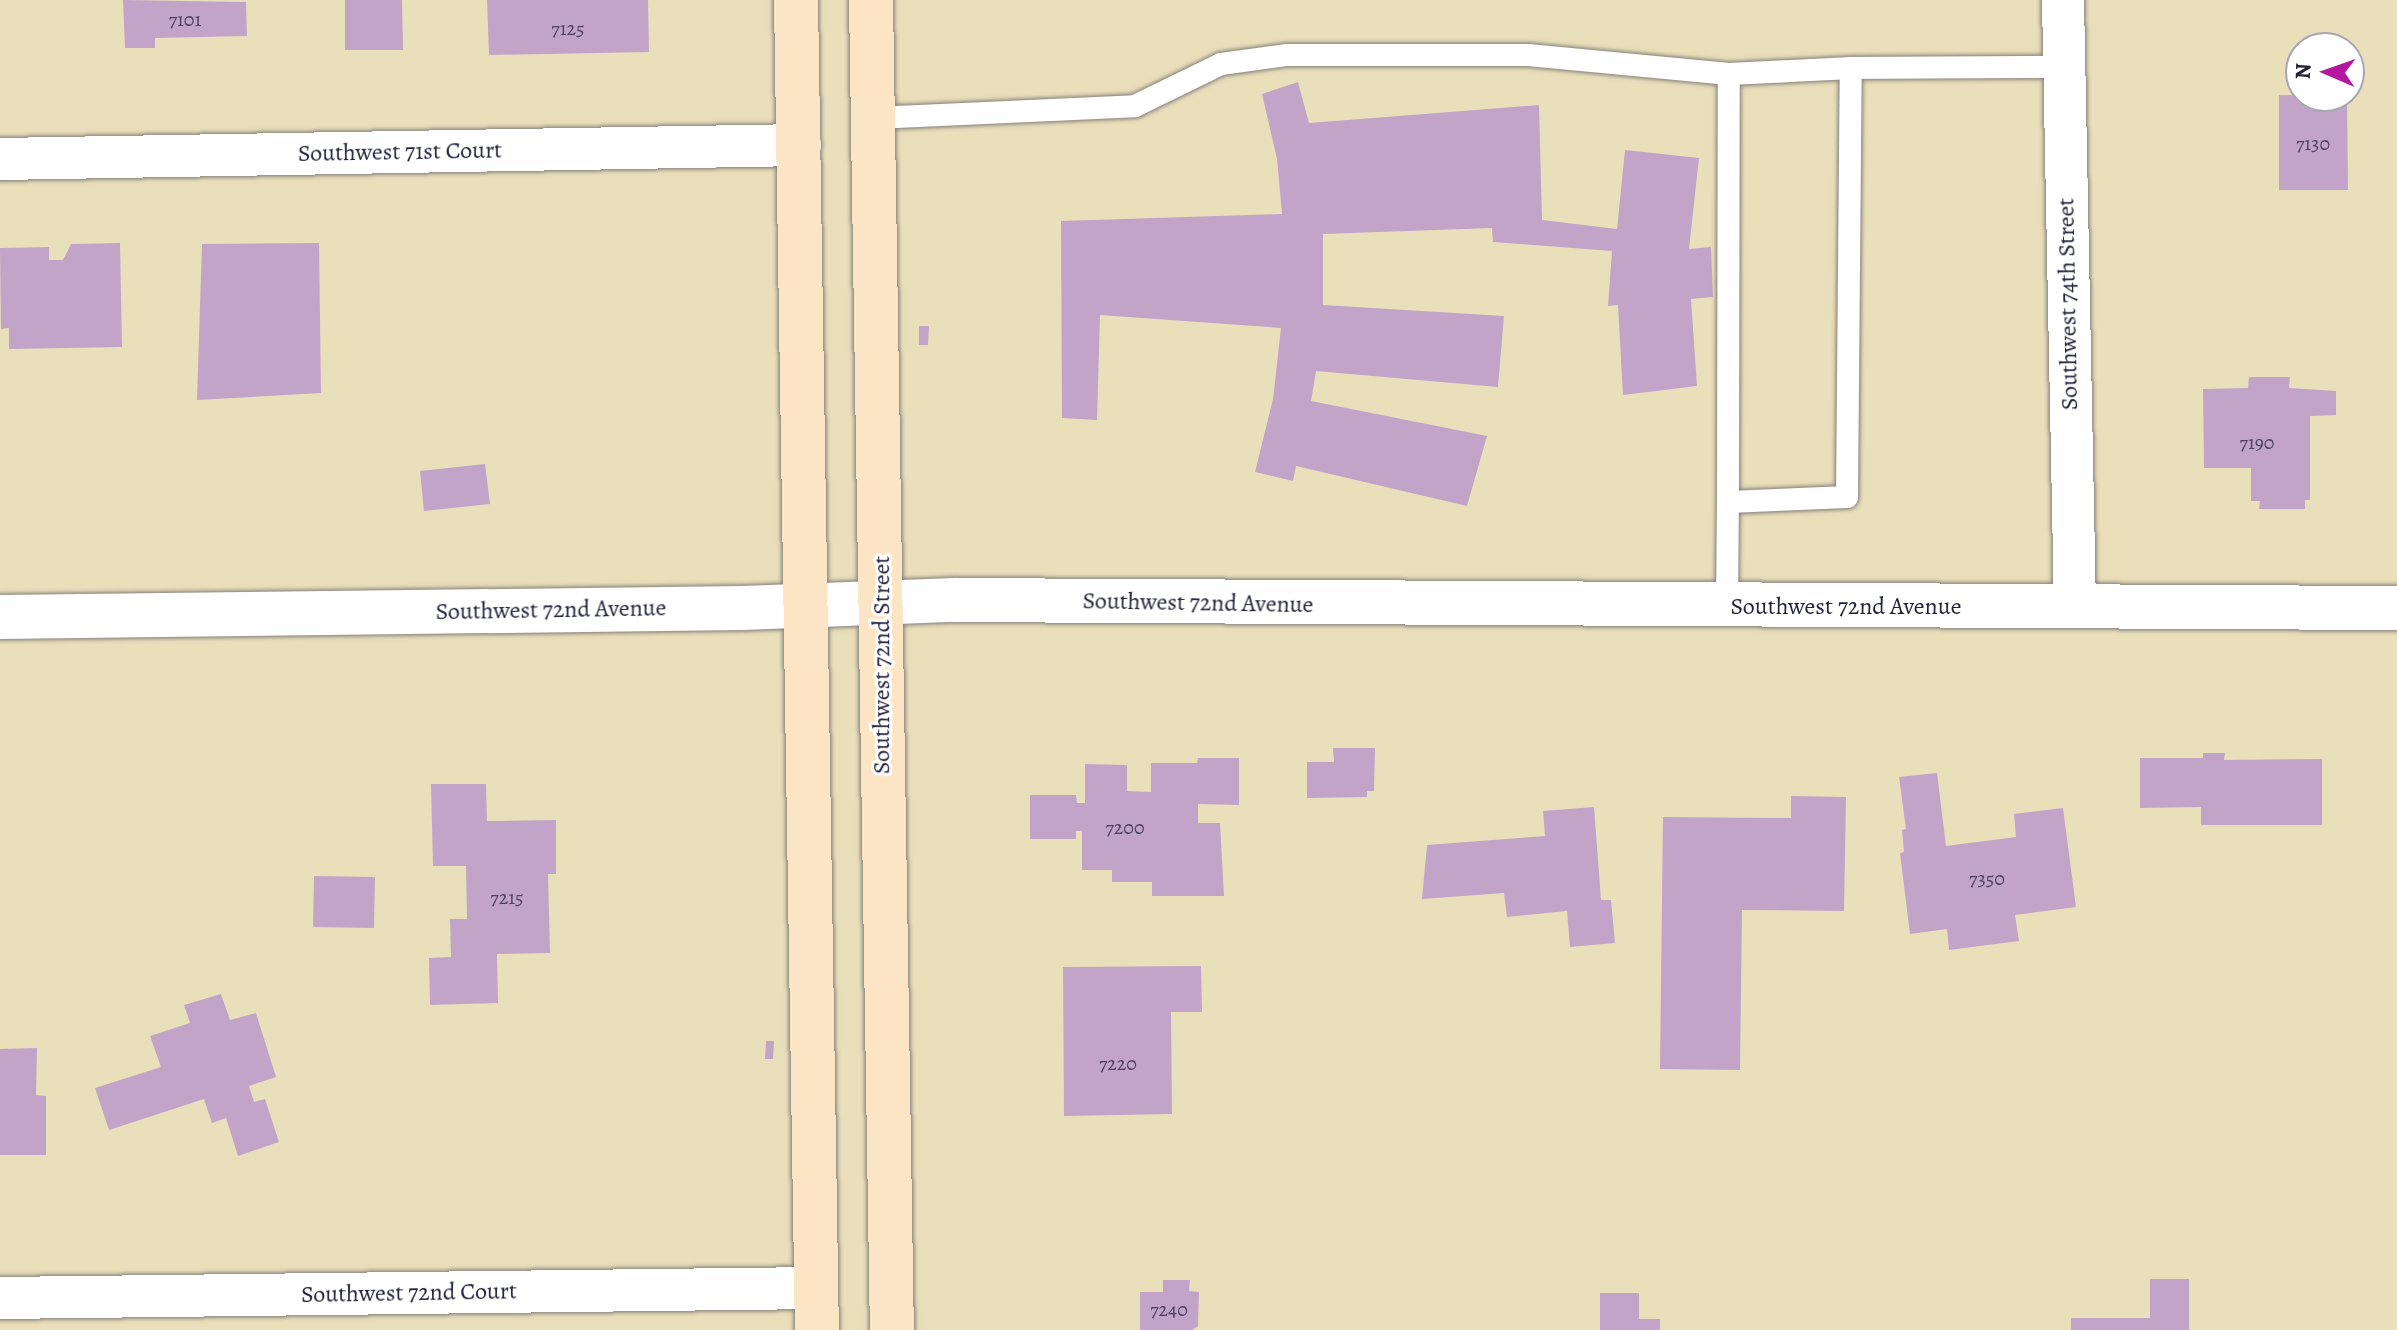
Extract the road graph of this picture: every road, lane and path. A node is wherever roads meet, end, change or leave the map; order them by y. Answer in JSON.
{"nodes":[{"id":1,"x":796,"y":0,"type":"edge"},
{"id":2,"x":871,"y":0,"type":"edge"},
{"id":3,"x":2063,"y":0,"type":"edge"},
{"id":4,"x":2064,"y":67,"type":"junction"},
{"id":5,"x":1851,"y":68,"type":"junction"},
{"id":6,"x":1729,"y":74,"type":"junction"},
{"id":7,"x":874,"y":118,"type":"junction"},
{"id":8,"x":800,"y":145,"type":"junction"},
{"id":9,"x":0,"y":159,"type":"edge"},
{"id":10,"x":1728,"y":502,"type":"junction"},
{"id":11,"x":883,"y":603,"type":"junction"},
{"id":12,"x":808,"y":606,"type":"junction"},
{"id":13,"x":2075,"y":607,"type":"junction"},
{"id":14,"x":1727,"y":608,"type":"junction"},
{"id":15,"x":2397,"y":608,"type":"edge"},
{"id":16,"x":0,"y":617,"type":"edge"},
{"id":17,"x":0,"y":1298,"type":"edge"},
{"id":18,"x":817,"y":1309,"type":"edge"},
{"id":19,"x":892,"y":1330,"type":"edge"}],
"edges":[{"from":1,"to":8,"type":"main road"},
{"from":2,"to":7,"type":"main road","name":"Southwest 72nd Street"},
{"from":3,"to":4,"type":"street","name":"Southwest 74th Street"},
{"from":4,"to":5,"type":"lane"},
{"from":4,"to":13,"type":"street","name":"Southwest 74th Street"},
{"from":5,"to":6,"type":"lane"},
{"from":5,"to":10,"type":"lane"},
{"from":6,"to":7,"type":"lane"},
{"from":6,"to":10,"type":"lane"},
{"from":7,"to":11,"type":"main road","name":"Southwest 72nd Street"},
{"from":8,"to":9,"type":"street","name":"Southwest 71st Court"},
{"from":8,"to":12,"type":"main road"},
{"from":10,"to":14,"type":"lane"},
{"from":11,"to":12,"type":"street","name":"Southwest 72nd Avenue"},
{"from":11,"to":14,"type":"street","name":"Southwest 72nd Avenue"},
{"from":11,"to":19,"type":"main road","name":"Southwest 72nd Street"},
{"from":12,"to":16,"type":"street","name":"Southwest 72nd Avenue"},
{"from":12,"to":18,"type":"main road"},
{"from":13,"to":14,"type":"street","name":"Southwest 72nd Avenue"},
{"from":13,"to":15,"type":"street","name":"Southwest 72nd Avenue"},
{"from":17,"to":18,"type":"street","name":"Southwest 72nd Court"}]}
